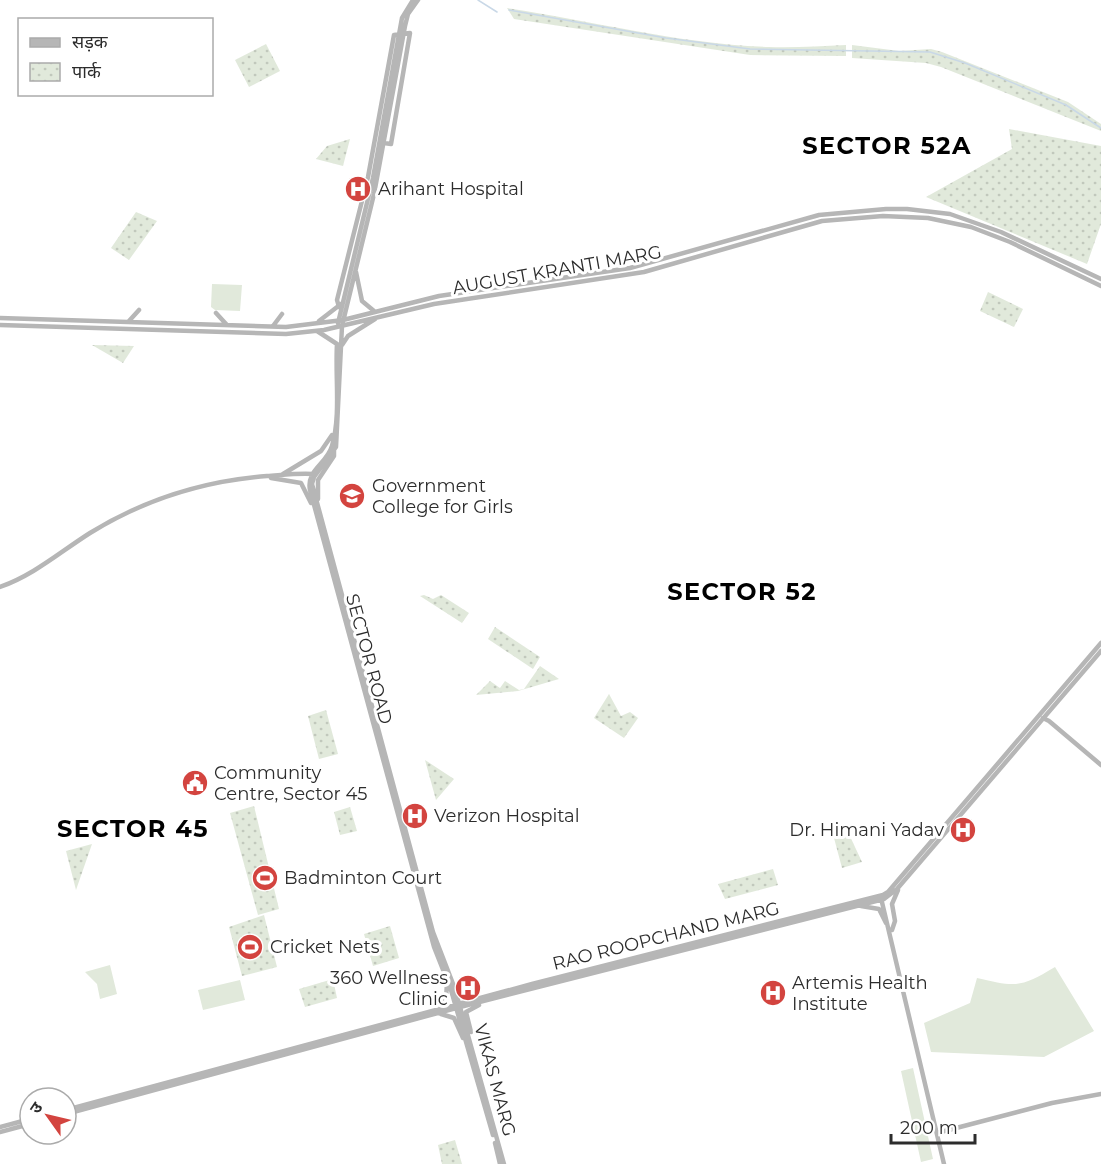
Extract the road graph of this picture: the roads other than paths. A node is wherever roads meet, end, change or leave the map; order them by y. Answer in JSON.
{"nodes":[{"id":1,"x":413,"y":0,"type":"edge"},
{"id":2,"x":418,"y":0,"type":"edge"},
{"id":3,"x":401,"y":35,"type":"junction"},
{"id":4,"x":355,"y":269,"type":"junction"},
{"id":5,"x":1091,"y":274,"type":"junction"},
{"id":6,"x":1101,"y":279,"type":"edge"},
{"id":7,"x":1088,"y":280,"type":"junction"},
{"id":8,"x":1101,"y":286,"type":"edge"},
{"id":9,"x":341,"y":305,"type":"junction"},
{"id":10,"x":139,"y":310,"type":"dead end"},
{"id":11,"x":374,"y":311,"type":"junction"},
{"id":12,"x":216,"y":313,"type":"dead end"},
{"id":13,"x":282,"y":314,"type":"dead end"},
{"id":14,"x":380,"y":316,"type":"junction"},
{"id":15,"x":0,"y":318,"type":"edge"},
{"id":16,"x":107,"y":321,"type":"junction"},
{"id":17,"x":129,"y":321,"type":"junction"},
{"id":18,"x":340,"y":323,"type":"junction"},
{"id":19,"x":314,"y":324,"type":"junction"},
{"id":20,"x":0,"y":325,"type":"edge"},
{"id":21,"x":228,"y":325,"type":"junction"},
{"id":22,"x":273,"y":327,"type":"junction"},
{"id":23,"x":106,"y":328,"type":"junction"},
{"id":24,"x":317,"y":331,"type":"junction"},
{"id":25,"x":340,"y":350,"type":"junction"},
{"id":26,"x":334,"y":431,"type":"junction"},
{"id":27,"x":334,"y":450,"type":"junction"},
{"id":28,"x":281,"y":475,"type":"junction"},
{"id":29,"x":313,"y":476,"type":"junction"},
{"id":30,"x":271,"y":478,"type":"junction"},
{"id":31,"x":316,"y":505,"type":"junction"},
{"id":32,"x":0,"y":588,"type":"edge"},
{"id":33,"x":1101,"y":643,"type":"edge"},
{"id":34,"x":1101,"y":651,"type":"edge"},
{"id":35,"x":1037,"y":717,"type":"junction"},
{"id":36,"x":1043,"y":718,"type":"junction"},
{"id":37,"x":1101,"y":765,"type":"edge"},
{"id":38,"x":896,"y":888,"type":"junction"},
{"id":39,"x":882,"y":897,"type":"junction"},
{"id":40,"x":859,"y":905,"type":"junction"},
{"id":41,"x":810,"y":916,"type":"junction"},
{"id":42,"x":888,"y":925,"type":"junction"},
{"id":43,"x":892,"y":930,"type":"junction"},
{"id":44,"x":901,"y":977,"type":"junction"},
{"id":45,"x":449,"y":979,"type":"junction"},
{"id":46,"x":485,"y":999,"type":"junction"},
{"id":47,"x":458,"y":1005,"type":"junction"},
{"id":48,"x":432,"y":1012,"type":"junction"},
{"id":49,"x":468,"y":1040,"type":"junction"},
{"id":50,"x":1101,"y":1096,"type":"edge"},
{"id":51,"x":78,"y":1109,"type":"edge"},
{"id":52,"x":18,"y":1125,"type":"edge"},
{"id":53,"x":0,"y":1130,"type":"edge"},
{"id":54,"x":938,"y":1134,"type":"junction"},
{"id":55,"x":502,"y":1164,"type":"edge"},
{"id":56,"x":946,"y":1164,"type":"edge"}],
"edges":[{"from":1,"to":3,"type":"main road"},
{"from":2,"to":3,"type":"main road"},
{"from":3,"to":4,"type":"main road"},
{"from":3,"to":9,"type":"main road"},
{"from":4,"to":11,"type":"main road"},
{"from":4,"to":18,"type":"main road"},
{"from":5,"to":6,"type":"main road","name":"AUGUST KRANTI MARG"},
{"from":5,"to":7,"type":"main road"},
{"from":5,"to":11,"type":"main road","name":"AUGUST KRANTI MARG"},
{"from":7,"to":8,"type":"main road","name":"AUGUST KRANTI MARG"},
{"from":7,"to":14,"type":"main road","name":"AUGUST KRANTI MARG"},
{"from":9,"to":18,"type":"main road"},
{"from":9,"to":19,"type":"main road"},
{"from":10,"to":17,"type":"main road"},
{"from":11,"to":18,"type":"main road","name":"AUGUST KRANTI MARG"},
{"from":12,"to":21,"type":"main road"},
{"from":13,"to":22,"type":"main road"},
{"from":14,"to":18,"type":"main road","name":"AUGUST KRANTI MARG"},
{"from":14,"to":25,"type":"main road"},
{"from":15,"to":16,"type":"main road","name":"AUGUST KRANTI MARG"},
{"from":16,"to":17,"type":"main road","name":"AUGUST KRANTI MARG"},
{"from":16,"to":23,"type":"main road"},
{"from":17,"to":21,"type":"main road","name":"AUGUST KRANTI MARG"},
{"from":18,"to":19,"type":"main road","name":"AUGUST KRANTI MARG"},
{"from":18,"to":24,"type":"main road","name":"AUGUST KRANTI MARG"},
{"from":18,"to":25,"type":"main road"},
{"from":19,"to":22,"type":"main road","name":"AUGUST KRANTI MARG"},
{"from":20,"to":23,"type":"main road","name":"AUGUST KRANTI MARG"},
{"from":21,"to":22,"type":"main road","name":"AUGUST KRANTI MARG"},
{"from":23,"to":24,"type":"main road","name":"AUGUST KRANTI MARG"},
{"from":24,"to":26,"type":"main road"},
{"from":25,"to":27,"type":"main road"},
{"from":26,"to":28,"type":"main road"},
{"from":26,"to":29,"type":"main road"},
{"from":27,"to":29,"type":"main road"},
{"from":27,"to":31,"type":"main road"},
{"from":28,"to":29,"type":"main road"},
{"from":28,"to":32,"type":"main road"},
{"from":29,"to":30,"type":"main road"},
{"from":29,"to":31,"type":"main road","name":"SECTOR ROAD"},
{"from":30,"to":31,"type":"main road"},
{"from":30,"to":32,"type":"main road"},
{"from":31,"to":45,"type":"main road","name":"SECTOR ROAD"},
{"from":33,"to":35,"type":"main road","name":"RAO ROOPCHAND MARG"},
{"from":34,"to":36,"type":"main road","name":"RAO ROOPCHAND MARG"},
{"from":35,"to":36,"type":"main road"},
{"from":35,"to":38,"type":"main road","name":"RAO ROOPCHAND MARG"},
{"from":36,"to":37,"type":"main road"},
{"from":36,"to":38,"type":"main road","name":"RAO ROOPCHAND MARG"},
{"from":38,"to":39,"type":"main road","name":"RAO ROOPCHAND MARG"},
{"from":38,"to":43,"type":"main road"},
{"from":39,"to":40,"type":"main road","name":"RAO ROOPCHAND MARG"},
{"from":39,"to":41,"type":"main road","name":"RAO ROOPCHAND MARG"},
{"from":39,"to":42,"type":"main road"},
{"from":39,"to":43,"type":"main road"},
{"from":40,"to":41,"type":"main road","name":"RAO ROOPCHAND MARG"},
{"from":40,"to":42,"type":"main road"},
{"from":41,"to":46,"type":"main road","name":"RAO ROOPCHAND MARG"},
{"from":42,"to":44,"type":"main road"},
{"from":43,"to":44,"type":"main road"},
{"from":44,"to":54,"type":"main road"},
{"from":45,"to":46,"type":"main road"},
{"from":45,"to":47,"type":"main road","name":"SECTOR ROAD"},
{"from":45,"to":48,"type":"main road"},
{"from":46,"to":47,"type":"main road","name":"RAO ROOPCHAND MARG"},
{"from":46,"to":49,"type":"main road"},
{"from":47,"to":48,"type":"main road","name":"RAO ROOPCHAND MARG"},
{"from":47,"to":49,"type":"main road","name":"VIKAS MARG"},
{"from":48,"to":49,"type":"main road"},
{"from":48,"to":51,"type":"main road","name":"RAO ROOPCHAND MARG"},
{"from":49,"to":55,"type":"main road","name":"VIKAS MARG"},
{"from":50,"to":54,"type":"main road"},
{"from":52,"to":53,"type":"main road"},
{"from":54,"to":56,"type":"main road"}]}
